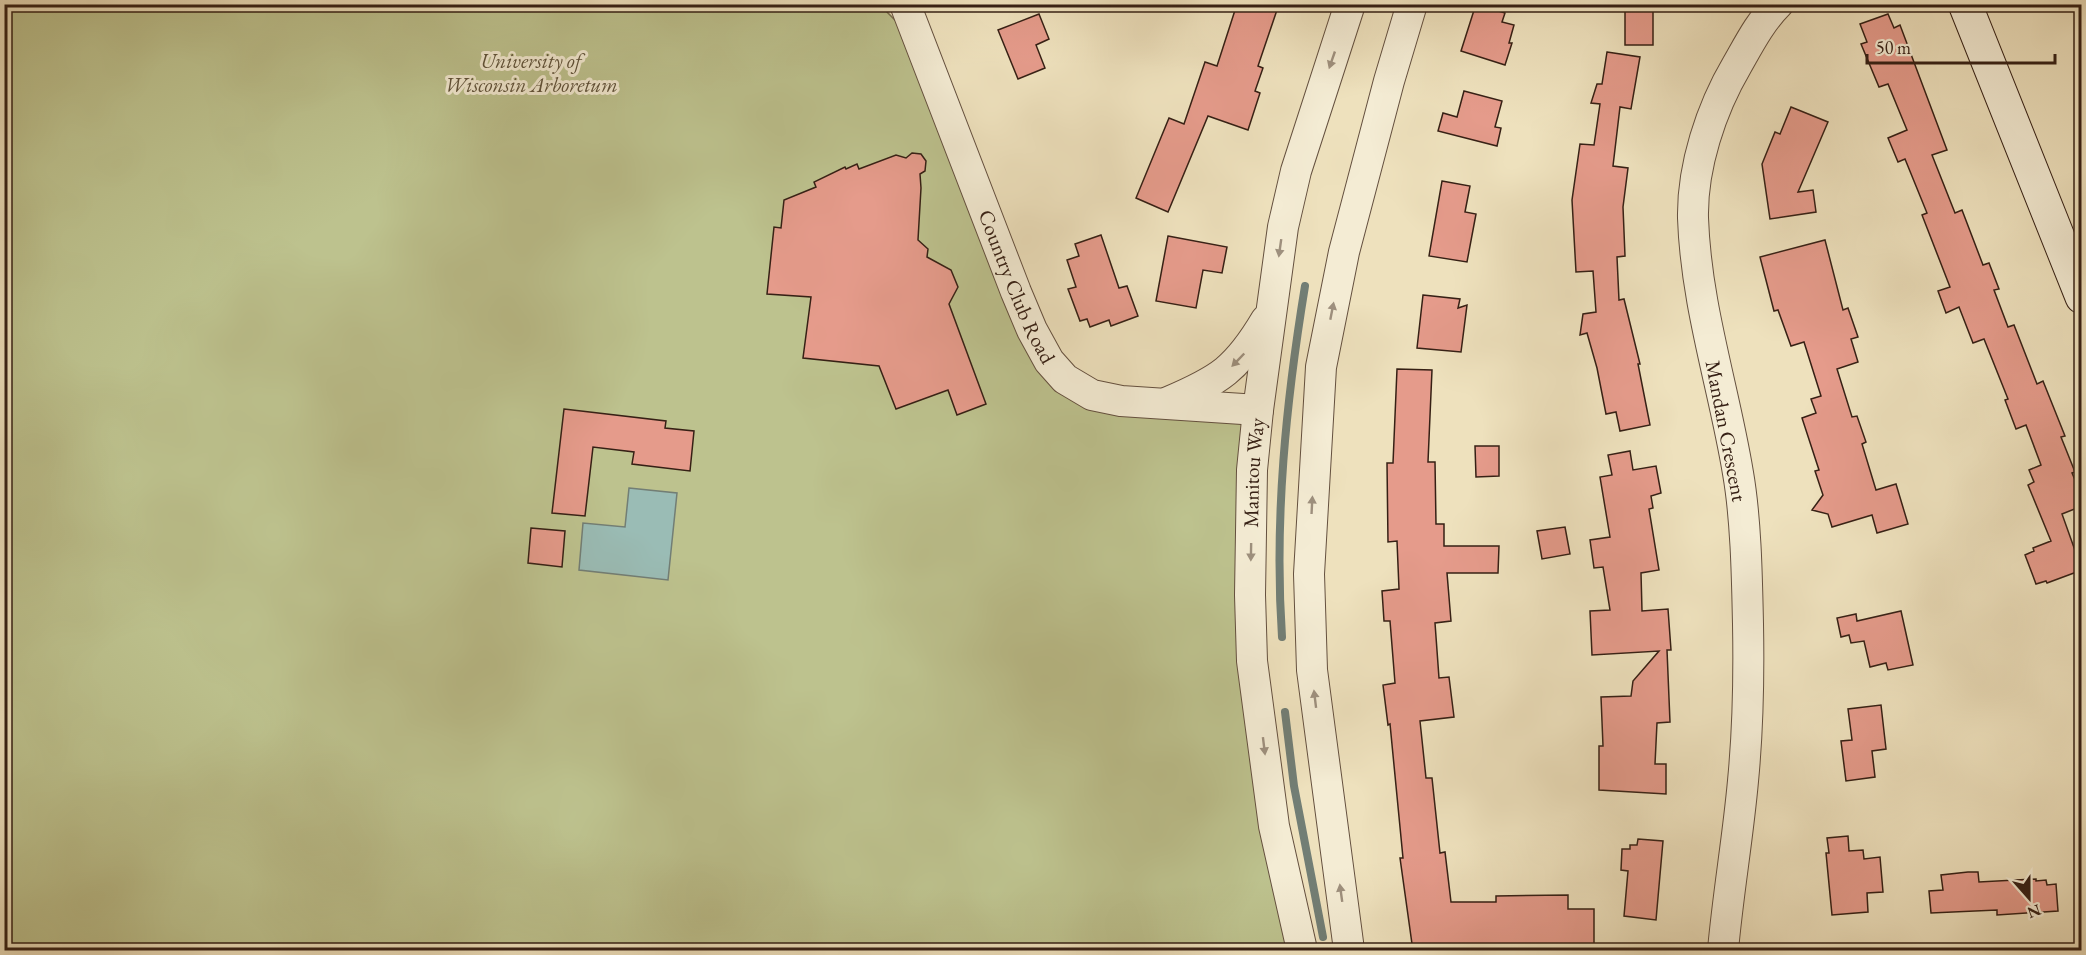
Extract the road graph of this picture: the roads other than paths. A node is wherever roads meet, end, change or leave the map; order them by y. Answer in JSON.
{"nodes":[{"id":1,"x":904,"y":4,"type":"edge"},
{"id":2,"x":1350,"y":4,"type":"edge"},
{"id":3,"x":1412,"y":4,"type":"edge"},
{"id":4,"x":1778,"y":4,"type":"edge"},
{"id":5,"x":1965,"y":4,"type":"edge"},
{"id":6,"x":2082,"y":297,"type":"edge"},
{"id":7,"x":1271,"y":312,"type":"junction"},
{"id":8,"x":1164,"y":404,"type":"junction"},
{"id":9,"x":1258,"y":410,"type":"junction"},
{"id":10,"x":1302,"y":951,"type":"edge"},
{"id":11,"x":1349,"y":951,"type":"edge"},
{"id":12,"x":1723,"y":951,"type":"edge"}],
"edges":[{"from":1,"to":8,"type":"street","name":"Country Club Road"},
{"from":2,"to":7,"type":"street","name":"Manitou Way","one_way":true},
{"from":11,"to":3,"type":"street","one_way":true},
{"from":4,"to":12,"type":"street","name":"Mandan Crescent"},
{"from":5,"to":6,"type":"street"},
{"from":7,"to":8,"type":"street","one_way":true},
{"from":7,"to":9,"type":"street","name":"Manitou Way"},
{"from":8,"to":9,"type":"street","name":"Country Club Road"},
{"from":9,"to":10,"type":"street","name":"Manitou Way","one_way":true}]}
